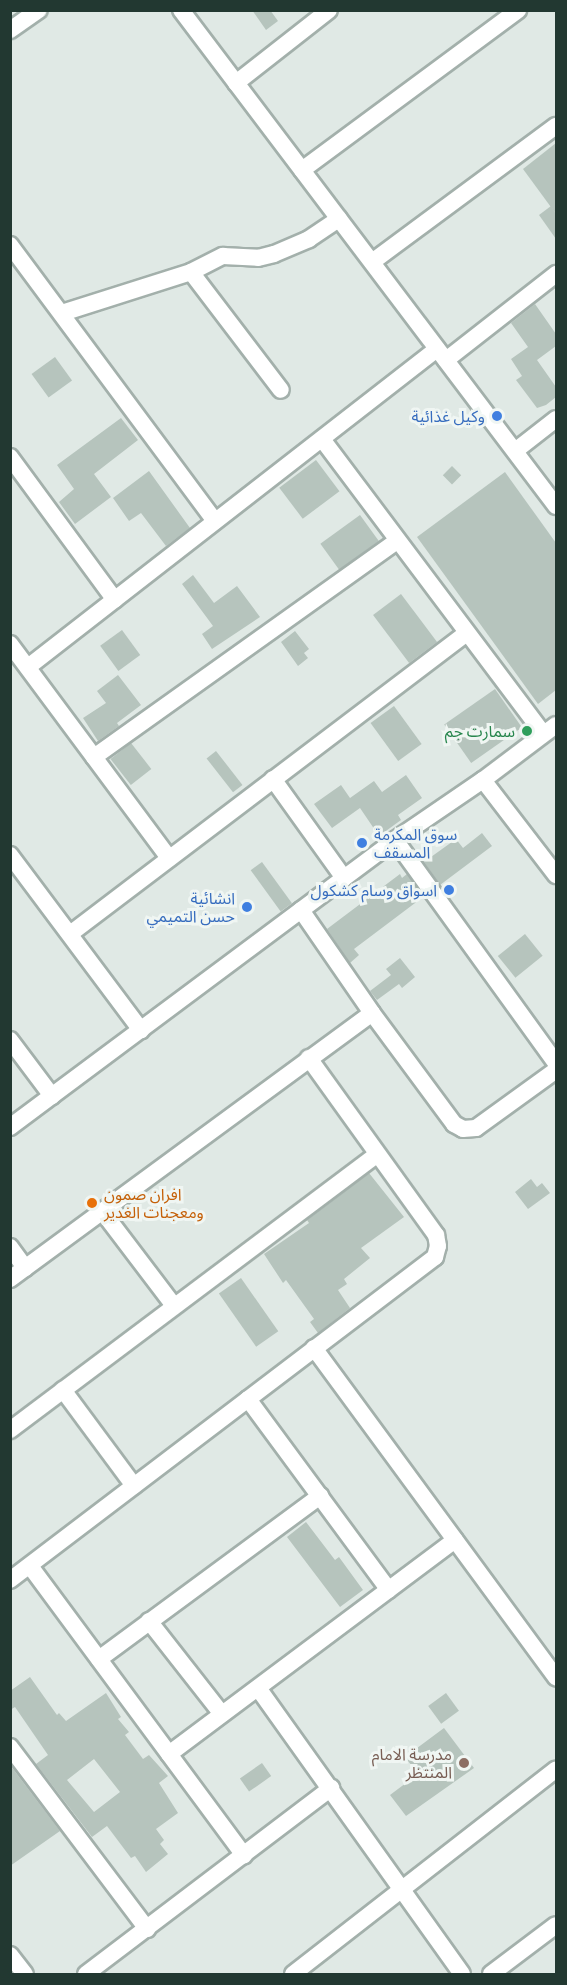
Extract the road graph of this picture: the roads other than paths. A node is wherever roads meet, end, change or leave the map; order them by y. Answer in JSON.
{"nodes":[{"id":1,"x":39,"y":10,"type":"edge"},
{"id":2,"x":181,"y":10,"type":"edge"},
{"id":3,"x":329,"y":10,"type":"edge"},
{"id":4,"x":518,"y":10,"type":"edge"},
{"id":5,"x":10,"y":30,"type":"edge"},
{"id":6,"x":236,"y":83,"type":"junction"},
{"id":7,"x":556,"y":126,"type":"edge"},
{"id":8,"x":302,"y":170,"type":"junction"},
{"id":9,"x":339,"y":219,"type":"junction"},
{"id":10,"x":10,"y":245,"type":"edge"},
{"id":11,"x":372,"y":262,"type":"junction"},
{"id":12,"x":190,"y":272,"type":"junction"},
{"id":13,"x":556,"y":274,"type":"edge"},
{"id":14,"x":63,"y":313,"type":"junction"},
{"id":15,"x":442,"y":355,"type":"junction"},
{"id":16,"x":281,"y":390,"type":"dead end"},
{"id":17,"x":556,"y":418,"type":"edge"},
{"id":18,"x":322,"y":439,"type":"junction"},
{"id":19,"x":515,"y":451,"type":"junction"},
{"id":20,"x":10,"y":457,"type":"edge"},
{"id":21,"x":556,"y":506,"type":"edge"},
{"id":22,"x":215,"y":521,"type":"junction"},
{"id":23,"x":397,"y":541,"type":"junction"},
{"id":24,"x":115,"y":600,"type":"junction"},
{"id":25,"x":466,"y":633,"type":"junction"},
{"id":26,"x":10,"y":644,"type":"edge"},
{"id":27,"x":28,"y":668,"type":"junction"},
{"id":28,"x":550,"y":729,"type":"edge"},
{"id":29,"x":94,"y":757,"type":"junction"},
{"id":30,"x":273,"y":779,"type":"junction"},
{"id":31,"x":483,"y":780,"type":"junction"},
{"id":32,"x":395,"y":840,"type":"junction"},
{"id":33,"x":10,"y":855,"type":"edge"},
{"id":34,"x":169,"y":858,"type":"junction"},
{"id":35,"x":556,"y":875,"type":"edge"},
{"id":36,"x":344,"y":878,"type":"junction"},
{"id":37,"x":301,"y":910,"type":"junction"},
{"id":38,"x":70,"y":934,"type":"junction"},
{"id":39,"x":372,"y":1013,"type":"junction"},
{"id":40,"x":141,"y":1029,"type":"junction"},
{"id":41,"x":10,"y":1040,"type":"edge"},
{"id":42,"x":309,"y":1058,"type":"junction"},
{"id":43,"x":556,"y":1063,"type":"edge"},
{"id":44,"x":556,"y":1070,"type":"edge"},
{"id":45,"x":52,"y":1096,"type":"junction"},
{"id":46,"x":10,"y":1126,"type":"edge"},
{"id":47,"x":377,"y":1154,"type":"junction"},
{"id":48,"x":102,"y":1211,"type":"junction"},
{"id":49,"x":10,"y":1247,"type":"edge"},
{"id":50,"x":25,"y":1268,"type":"junction"},
{"id":51,"x":10,"y":1279,"type":"edge"},
{"id":52,"x":174,"y":1306,"type":"junction"},
{"id":53,"x":314,"y":1348,"type":"junction"},
{"id":54,"x":63,"y":1390,"type":"junction"},
{"id":55,"x":248,"y":1399,"type":"junction"},
{"id":56,"x":10,"y":1430,"type":"edge"},
{"id":57,"x":134,"y":1486,"type":"junction"},
{"id":58,"x":320,"y":1496,"type":"junction"},
{"id":59,"x":455,"y":1540,"type":"junction"},
{"id":60,"x":30,"y":1566,"type":"junction"},
{"id":61,"x":10,"y":1580,"type":"edge"},
{"id":62,"x":389,"y":1590,"type":"junction"},
{"id":63,"x":149,"y":1621,"type":"junction"},
{"id":64,"x":99,"y":1659,"type":"junction"},
{"id":65,"x":554,"y":1669,"type":"edge"},
{"id":66,"x":258,"y":1688,"type":"junction"},
{"id":67,"x":222,"y":1714,"type":"junction"},
{"id":68,"x":10,"y":1747,"type":"edge"},
{"id":69,"x":169,"y":1754,"type":"junction"},
{"id":70,"x":556,"y":1769,"type":"edge"},
{"id":71,"x":331,"y":1788,"type":"junction"},
{"id":72,"x":244,"y":1855,"type":"junction"},
{"id":73,"x":400,"y":1889,"type":"junction"},
{"id":74,"x":556,"y":1925,"type":"edge"},
{"id":75,"x":147,"y":1929,"type":"junction"},
{"id":76,"x":10,"y":1955,"type":"edge"},
{"id":77,"x":90,"y":1973,"type":"edge"},
{"id":78,"x":25,"y":1974,"type":"edge"},
{"id":79,"x":293,"y":1974,"type":"edge"},
{"id":80,"x":462,"y":1974,"type":"edge"},
{"id":81,"x":491,"y":1974,"type":"edge"}],
"edges":[{"from":1,"to":5,"type":"street"},
{"from":2,"to":6,"type":"street"},
{"from":3,"to":6,"type":"street"},
{"from":4,"to":8,"type":"street"},
{"from":6,"to":8,"type":"street"},
{"from":7,"to":11,"type":"street"},
{"from":8,"to":9,"type":"street"},
{"from":9,"to":11,"type":"street"},
{"from":9,"to":12,"type":"street"},
{"from":10,"to":14,"type":"street"},
{"from":11,"to":15,"type":"street"},
{"from":12,"to":14,"type":"street"},
{"from":12,"to":16,"type":"street"},
{"from":13,"to":15,"type":"street"},
{"from":14,"to":22,"type":"street"},
{"from":15,"to":18,"type":"street"},
{"from":15,"to":19,"type":"street"},
{"from":17,"to":19,"type":"street"},
{"from":18,"to":22,"type":"street"},
{"from":18,"to":23,"type":"street"},
{"from":19,"to":21,"type":"street"},
{"from":20,"to":24,"type":"street"},
{"from":22,"to":24,"type":"street"},
{"from":23,"to":25,"type":"street"},
{"from":23,"to":29,"type":"street"},
{"from":24,"to":27,"type":"street"},
{"from":25,"to":28,"type":"street"},
{"from":25,"to":30,"type":"street"},
{"from":26,"to":27,"type":"street"},
{"from":27,"to":29,"type":"street"},
{"from":28,"to":31,"type":"street"},
{"from":29,"to":34,"type":"street"},
{"from":30,"to":34,"type":"street"},
{"from":30,"to":36,"type":"street"},
{"from":31,"to":32,"type":"street"},
{"from":31,"to":35,"type":"street"},
{"from":32,"to":36,"type":"street"},
{"from":32,"to":43,"type":"street"},
{"from":33,"to":38,"type":"street"},
{"from":34,"to":38,"type":"street"},
{"from":36,"to":37,"type":"street"},
{"from":37,"to":39,"type":"street"},
{"from":37,"to":40,"type":"street"},
{"from":38,"to":40,"type":"street"},
{"from":39,"to":42,"type":"street"},
{"from":39,"to":44,"type":"street"},
{"from":40,"to":45,"type":"street"},
{"from":41,"to":45,"type":"street"},
{"from":42,"to":47,"type":"street"},
{"from":42,"to":48,"type":"street"},
{"from":45,"to":46,"type":"street"},
{"from":47,"to":52,"type":"street"},
{"from":47,"to":53,"type":"street"},
{"from":48,"to":50,"type":"street"},
{"from":48,"to":52,"type":"street"},
{"from":49,"to":50,"type":"street"},
{"from":50,"to":51,"type":"street"},
{"from":52,"to":54,"type":"street"},
{"from":53,"to":55,"type":"street"},
{"from":53,"to":59,"type":"street"},
{"from":54,"to":56,"type":"street"},
{"from":54,"to":57,"type":"street"},
{"from":55,"to":57,"type":"street"},
{"from":55,"to":58,"type":"street"},
{"from":57,"to":60,"type":"street"},
{"from":58,"to":62,"type":"street"},
{"from":58,"to":63,"type":"street"},
{"from":59,"to":62,"type":"street"},
{"from":59,"to":65,"type":"street"},
{"from":60,"to":61,"type":"street"},
{"from":60,"to":64,"type":"street"},
{"from":62,"to":66,"type":"street"},
{"from":63,"to":64,"type":"street"},
{"from":63,"to":67,"type":"street"},
{"from":64,"to":69,"type":"street"},
{"from":66,"to":67,"type":"street"},
{"from":66,"to":71,"type":"street"},
{"from":67,"to":69,"type":"street"},
{"from":68,"to":75,"type":"street"},
{"from":69,"to":72,"type":"street"},
{"from":70,"to":73,"type":"street"},
{"from":71,"to":72,"type":"street"},
{"from":71,"to":73,"type":"street"},
{"from":72,"to":75,"type":"street"},
{"from":73,"to":79,"type":"street"},
{"from":73,"to":80,"type":"street"},
{"from":74,"to":81,"type":"street"},
{"from":75,"to":77,"type":"street"},
{"from":76,"to":78,"type":"street"}]}
